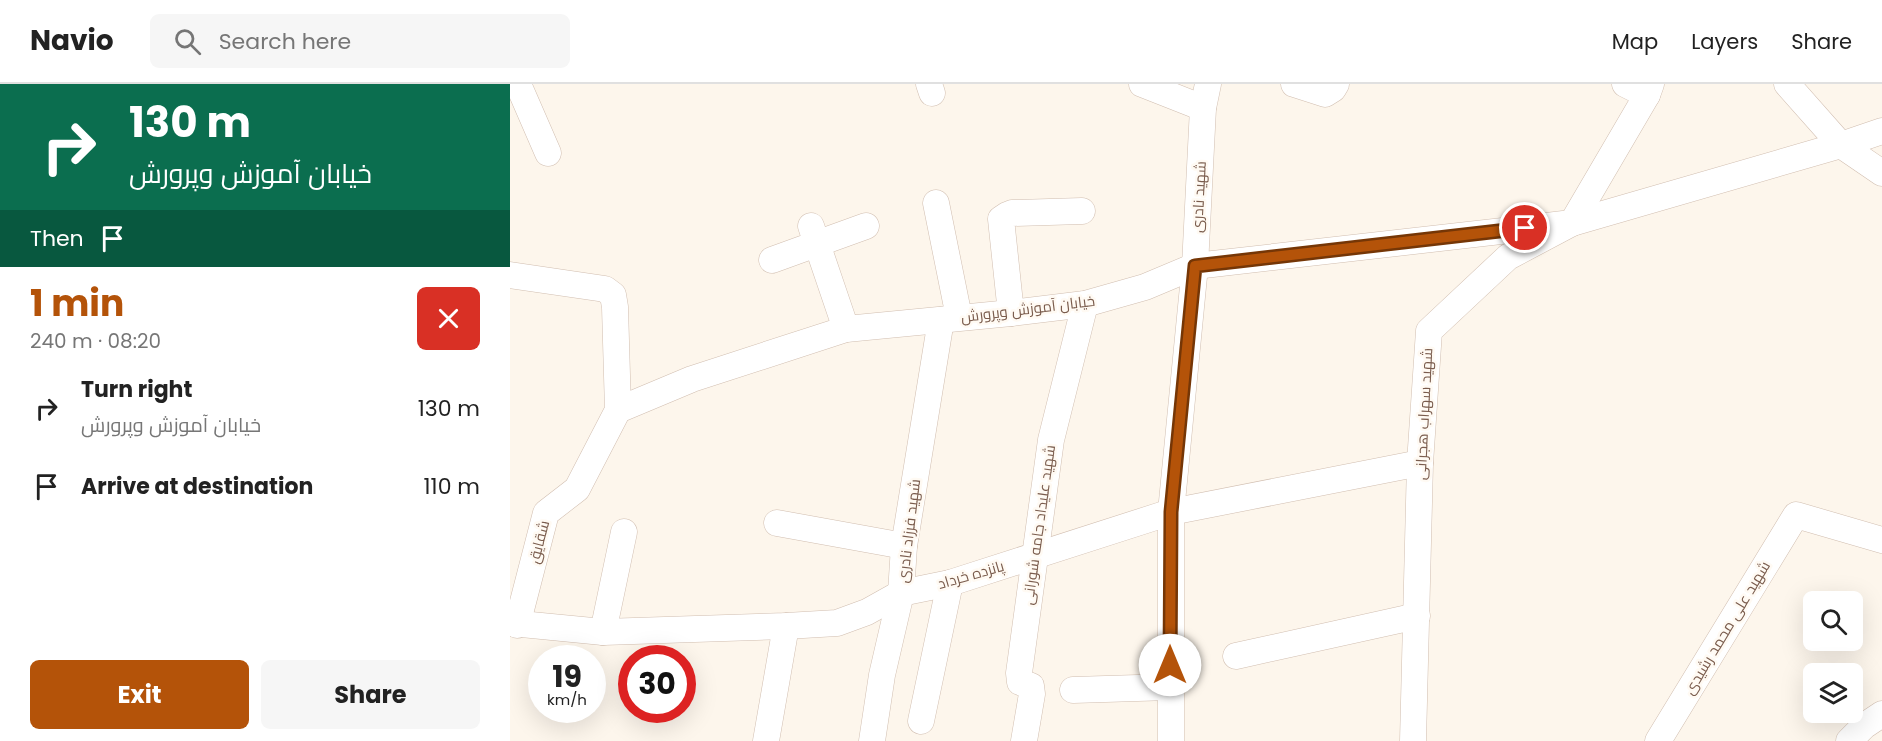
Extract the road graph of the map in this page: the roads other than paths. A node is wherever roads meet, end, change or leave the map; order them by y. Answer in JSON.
{"nodes":[{"id":1,"x":518,"y":84,"type":"edge"},
{"id":2,"x":1142,"y":84,"type":"edge"},
{"id":3,"x":1294,"y":84,"type":"edge"},
{"id":4,"x":1336,"y":84,"type":"edge"},
{"id":5,"x":1787,"y":84,"type":"edge"},
{"id":6,"x":1641,"y":88,"type":"edge"},
{"id":7,"x":1205,"y":96,"type":"edge"},
{"id":8,"x":1882,"y":131,"type":"edge"},
{"id":9,"x":1841,"y":145,"type":"junction"},
{"id":10,"x":548,"y":153,"type":"dead end"},
{"id":11,"x":1882,"y":172,"type":"edge"},
{"id":12,"x":936,"y":202,"type":"dead end"},
{"id":13,"x":1082,"y":211,"type":"dead end"},
{"id":14,"x":1572,"y":223,"type":"junction"},
{"id":15,"x":866,"y":226,"type":"dead end"},
{"id":16,"x":813,"y":235,"type":"junction"},
{"id":17,"x":772,"y":260,"type":"dead end"},
{"id":18,"x":1195,"y":266,"type":"junction"},
{"id":19,"x":510,"y":275,"type":"edge"},
{"id":20,"x":1085,"y":304,"type":"junction"},
{"id":21,"x":1011,"y":313,"type":"junction"},
{"id":22,"x":950,"y":319,"type":"junction"},
{"id":23,"x":846,"y":329,"type":"junction"},
{"id":24,"x":618,"y":410,"type":"junction"},
{"id":25,"x":1420,"y":463,"type":"junction"},
{"id":26,"x":1171,"y":512,"type":"junction"},
{"id":27,"x":777,"y":523,"type":"dead end"},
{"id":28,"x":624,"y":532,"type":"dead end"},
{"id":29,"x":1882,"y":540,"type":"edge"},
{"id":30,"x":904,"y":546,"type":"junction"},
{"id":31,"x":1035,"y":556,"type":"junction"},
{"id":32,"x":950,"y":583,"type":"junction"},
{"id":33,"x":901,"y":593,"type":"junction"},
{"id":34,"x":1417,"y":616,"type":"junction"},
{"id":35,"x":514,"y":624,"type":"edge"},
{"id":36,"x":786,"y":626,"type":"junction"},
{"id":37,"x":603,"y":632,"type":"junction"},
{"id":38,"x":1236,"y":656,"type":"dead end"},
{"id":39,"x":1170,"y":687,"type":"junction"},
{"id":40,"x":1073,"y":690,"type":"dead end"},
{"id":41,"x":1882,"y":714,"type":"edge"},
{"id":42,"x":921,"y":722,"type":"dead end"},
{"id":43,"x":766,"y":741,"type":"edge"},
{"id":44,"x":872,"y":741,"type":"edge"},
{"id":45,"x":1024,"y":741,"type":"edge"},
{"id":46,"x":1171,"y":741,"type":"edge"},
{"id":47,"x":1413,"y":741,"type":"edge"},
{"id":48,"x":1658,"y":741,"type":"edge"},
{"id":49,"x":1850,"y":741,"type":"edge"}],
"edges":[{"from":1,"to":10,"type":"street"},
{"from":2,"to":7,"type":"street"},
{"from":3,"to":4,"type":"street"},
{"from":5,"to":9,"type":"street"},
{"from":6,"to":14,"type":"street"},
{"from":7,"to":18,"type":"street","name":"شهید نادری"},
{"from":8,"to":9,"type":"street","name":"شهید سهراب هجرانی"},
{"from":9,"to":11,"type":"street"},
{"from":9,"to":14,"type":"street","name":"شهید سهراب هجرانی"},
{"from":12,"to":22,"type":"street"},
{"from":13,"to":21,"type":"street"},
{"from":14,"to":18,"type":"street","name":"خیابان آموزش وپرورش"},
{"from":14,"to":25,"type":"street","name":"شهید سهراب هجرانی"},
{"from":15,"to":16,"type":"street"},
{"from":16,"to":17,"type":"street"},
{"from":16,"to":23,"type":"street"},
{"from":18,"to":20,"type":"street","name":"خیابان آموزش وپرورش"},
{"from":18,"to":26,"type":"street","name":"شهید نادری"},
{"from":19,"to":24,"type":"street"},
{"from":20,"to":21,"type":"street","name":"خیابان آموزش وپرورش"},
{"from":20,"to":31,"type":"street","name":"شهید علیداد جامه شورانی"},
{"from":21,"to":22,"type":"street","name":"خیابان آموزش وپرورش"},
{"from":22,"to":23,"type":"street","name":"خیابان آموزش وپرورش"},
{"from":22,"to":30,"type":"street","name":"شهید فرزاد نادری"},
{"from":23,"to":24,"type":"street","name":"خیابان آموزش وپرورش"},
{"from":24,"to":35,"type":"street","name":"شقایق"},
{"from":25,"to":26,"type":"street","name":"پانزده خرداد"},
{"from":25,"to":34,"type":"street","name":"شهید سهراب هجرانی"},
{"from":26,"to":31,"type":"street","name":"پانزده خرداد"},
{"from":26,"to":39,"type":"street","name":"شهید نادری"},
{"from":27,"to":30,"type":"street"},
{"from":28,"to":37,"type":"street"},
{"from":29,"to":48,"type":"street","name":"شهید علی محمد رشیدی"},
{"from":30,"to":33,"type":"street","name":"شهید فرزاد نادری"},
{"from":31,"to":32,"type":"street","name":"پانزده خرداد"},
{"from":31,"to":45,"type":"street","name":"شهید علیداد جامه شورانی"},
{"from":32,"to":33,"type":"street","name":"پانزده خرداد"},
{"from":32,"to":42,"type":"street"},
{"from":33,"to":36,"type":"street","name":"پانزده خرداد"},
{"from":33,"to":44,"type":"street","name":"شهید فرزاد نادری"},
{"from":34,"to":38,"type":"street"},
{"from":34,"to":47,"type":"street","name":"شهید سهراب هجرانی"},
{"from":35,"to":37,"type":"street","name":"پانزده خرداد"},
{"from":36,"to":37,"type":"street","name":"پانزده خرداد"},
{"from":36,"to":43,"type":"street"},
{"from":39,"to":40,"type":"street"},
{"from":39,"to":46,"type":"street","name":"شهید نادری"},
{"from":41,"to":49,"type":"street"}]}
